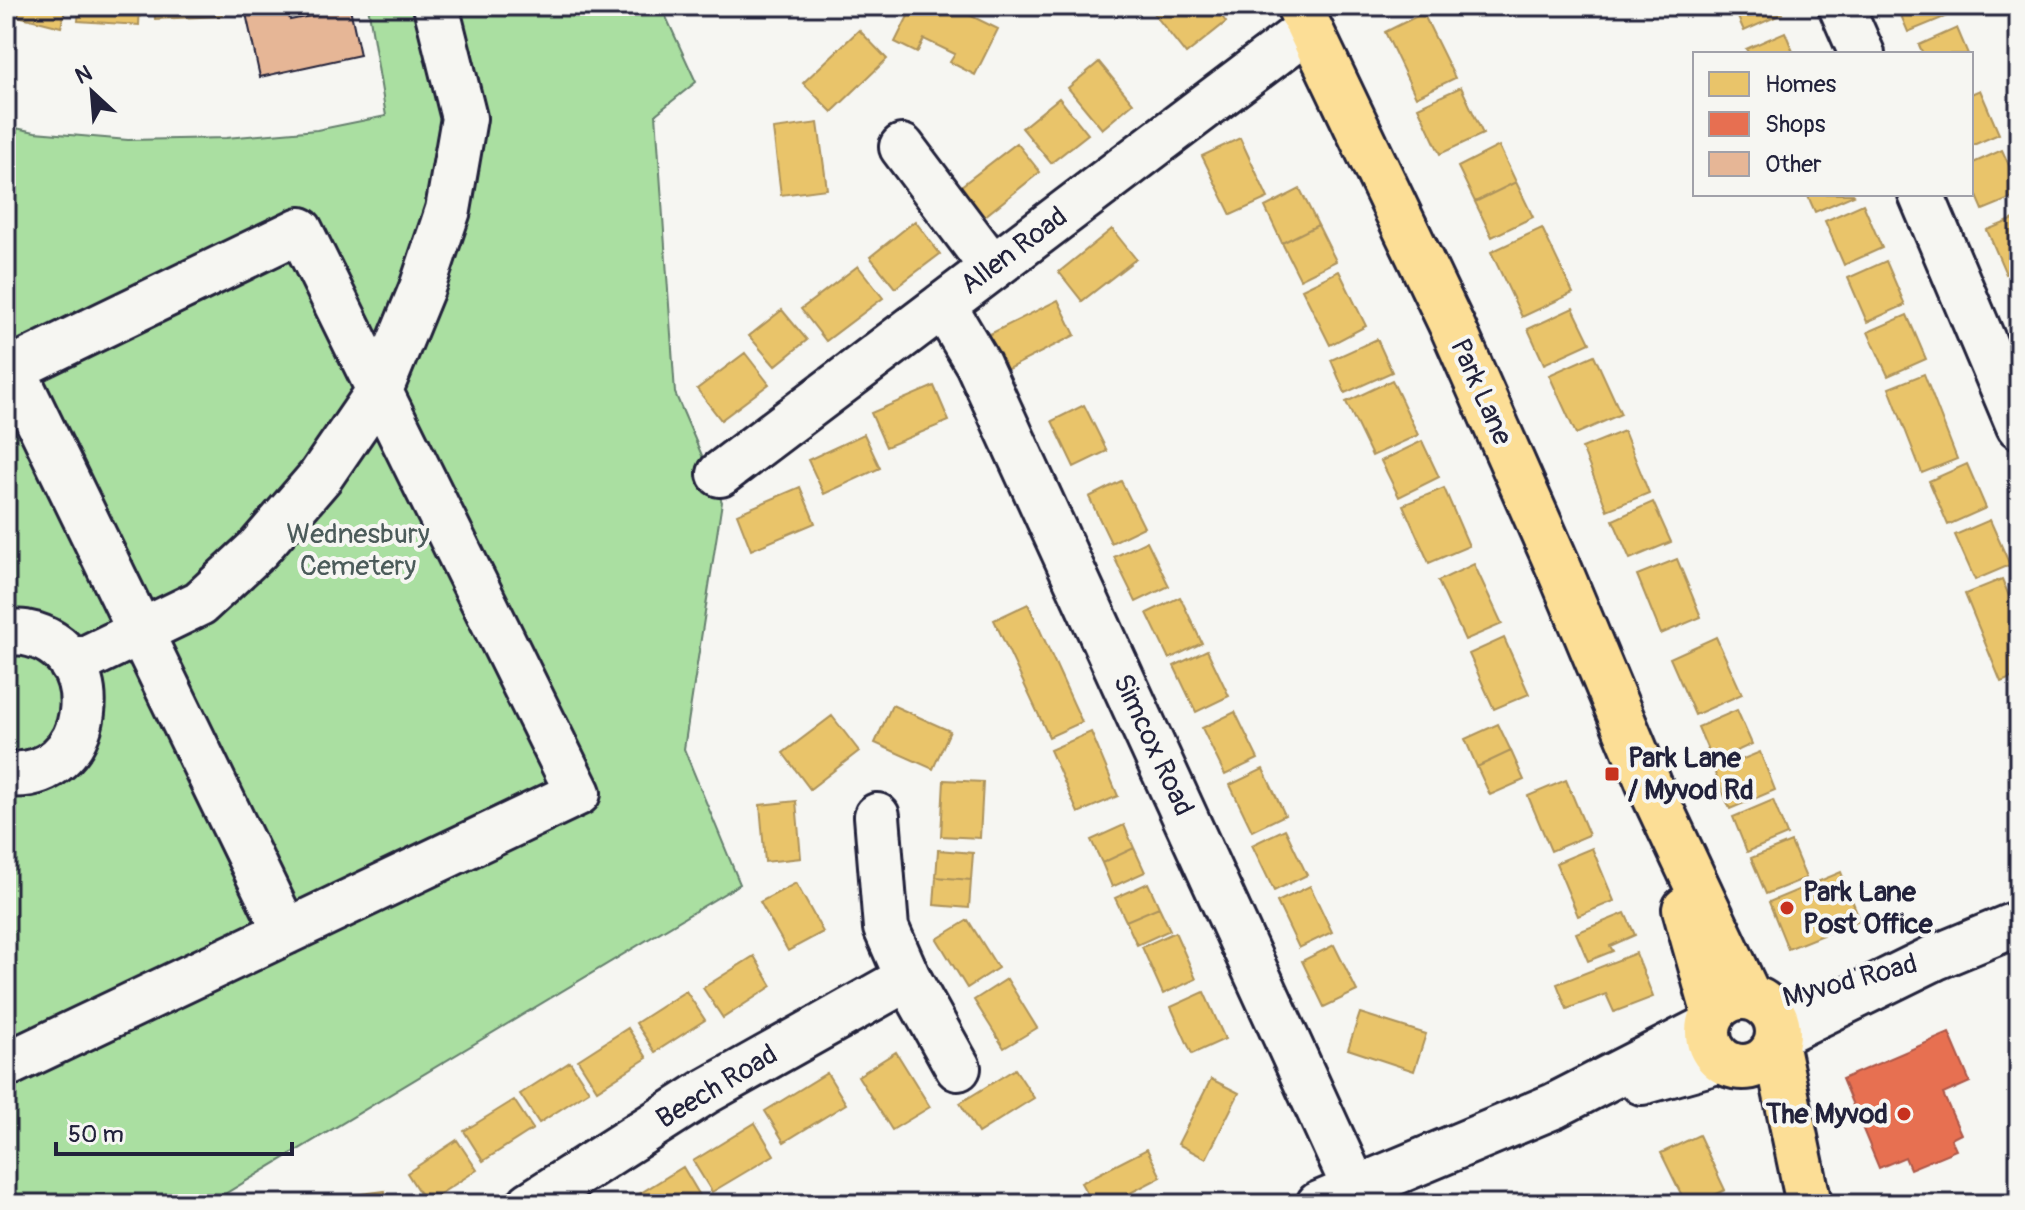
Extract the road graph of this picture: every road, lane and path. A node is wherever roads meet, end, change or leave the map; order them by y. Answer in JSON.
{"nodes":[{"id":1,"x":436,"y":6,"type":"edge"},
{"id":2,"x":1841,"y":6,"type":"edge"},
{"id":3,"x":1303,"y":12,"type":"edge"},
{"id":4,"x":1861,"y":52,"type":"edge"},
{"id":5,"x":902,"y":147,"type":"dead end"},
{"id":6,"x":1922,"y":196,"type":"edge"},
{"id":7,"x":992,"y":267,"type":"junction"},
{"id":8,"x":943,"y":305,"type":"junction"},
{"id":9,"x":9,"y":370,"type":"edge"},
{"id":10,"x":379,"y":391,"type":"junction"},
{"id":11,"x":2015,"y":403,"type":"edge"},
{"id":12,"x":720,"y":474,"type":"dead end"},
{"id":13,"x":141,"y":632,"type":"junction"},
{"id":14,"x":6,"y":633,"type":"edge"},
{"id":15,"x":72,"y":665,"type":"junction"},
{"id":16,"x":6,"y":774,"type":"edge"},
{"id":17,"x":877,"y":816,"type":"dead end"},
{"id":18,"x":2019,"y":923,"type":"edge"},
{"id":19,"x":286,"y":932,"type":"junction"},
{"id":20,"x":908,"y":978,"type":"junction"},
{"id":21,"x":1744,"y":1031,"type":"junction"},
{"id":22,"x":9,"y":1054,"type":"edge"},
{"id":23,"x":958,"y":1068,"type":"dead end"},
{"id":24,"x":1346,"y":1199,"type":"edge"},
{"id":25,"x":530,"y":1204,"type":"edge"},
{"id":26,"x":1808,"y":1204,"type":"edge"}],
"edges":[{"from":1,"to":10,"type":"street"},
{"from":2,"to":4,"type":"street"},
{"from":3,"to":7,"type":"street","name":"Allen Road"},
{"from":3,"to":21,"type":"main road","name":"Park Lane"},
{"from":5,"to":7,"type":"street"},
{"from":6,"to":11,"type":"street"},
{"from":7,"to":8,"type":"street","name":"Allen Road"},
{"from":8,"to":12,"type":"street","name":"Allen Road"},
{"from":8,"to":24,"type":"street","name":"Simcox Road"},
{"from":9,"to":10,"type":"street"},
{"from":9,"to":13,"type":"street"},
{"from":10,"to":13,"type":"street"},
{"from":10,"to":19,"type":"street"},
{"from":13,"to":15,"type":"street"},
{"from":13,"to":19,"type":"street"},
{"from":14,"to":15,"type":"street"},
{"from":15,"to":16,"type":"street"},
{"from":17,"to":20,"type":"street"},
{"from":18,"to":21,"type":"street","name":"Myvod Road"},
{"from":19,"to":22,"type":"street"},
{"from":20,"to":23,"type":"street"},
{"from":20,"to":25,"type":"street","name":"Beech Road"},
{"from":21,"to":24,"type":"street","name":"Myvod Road"},
{"from":21,"to":26,"type":"main road","name":"Park Lane"}]}
